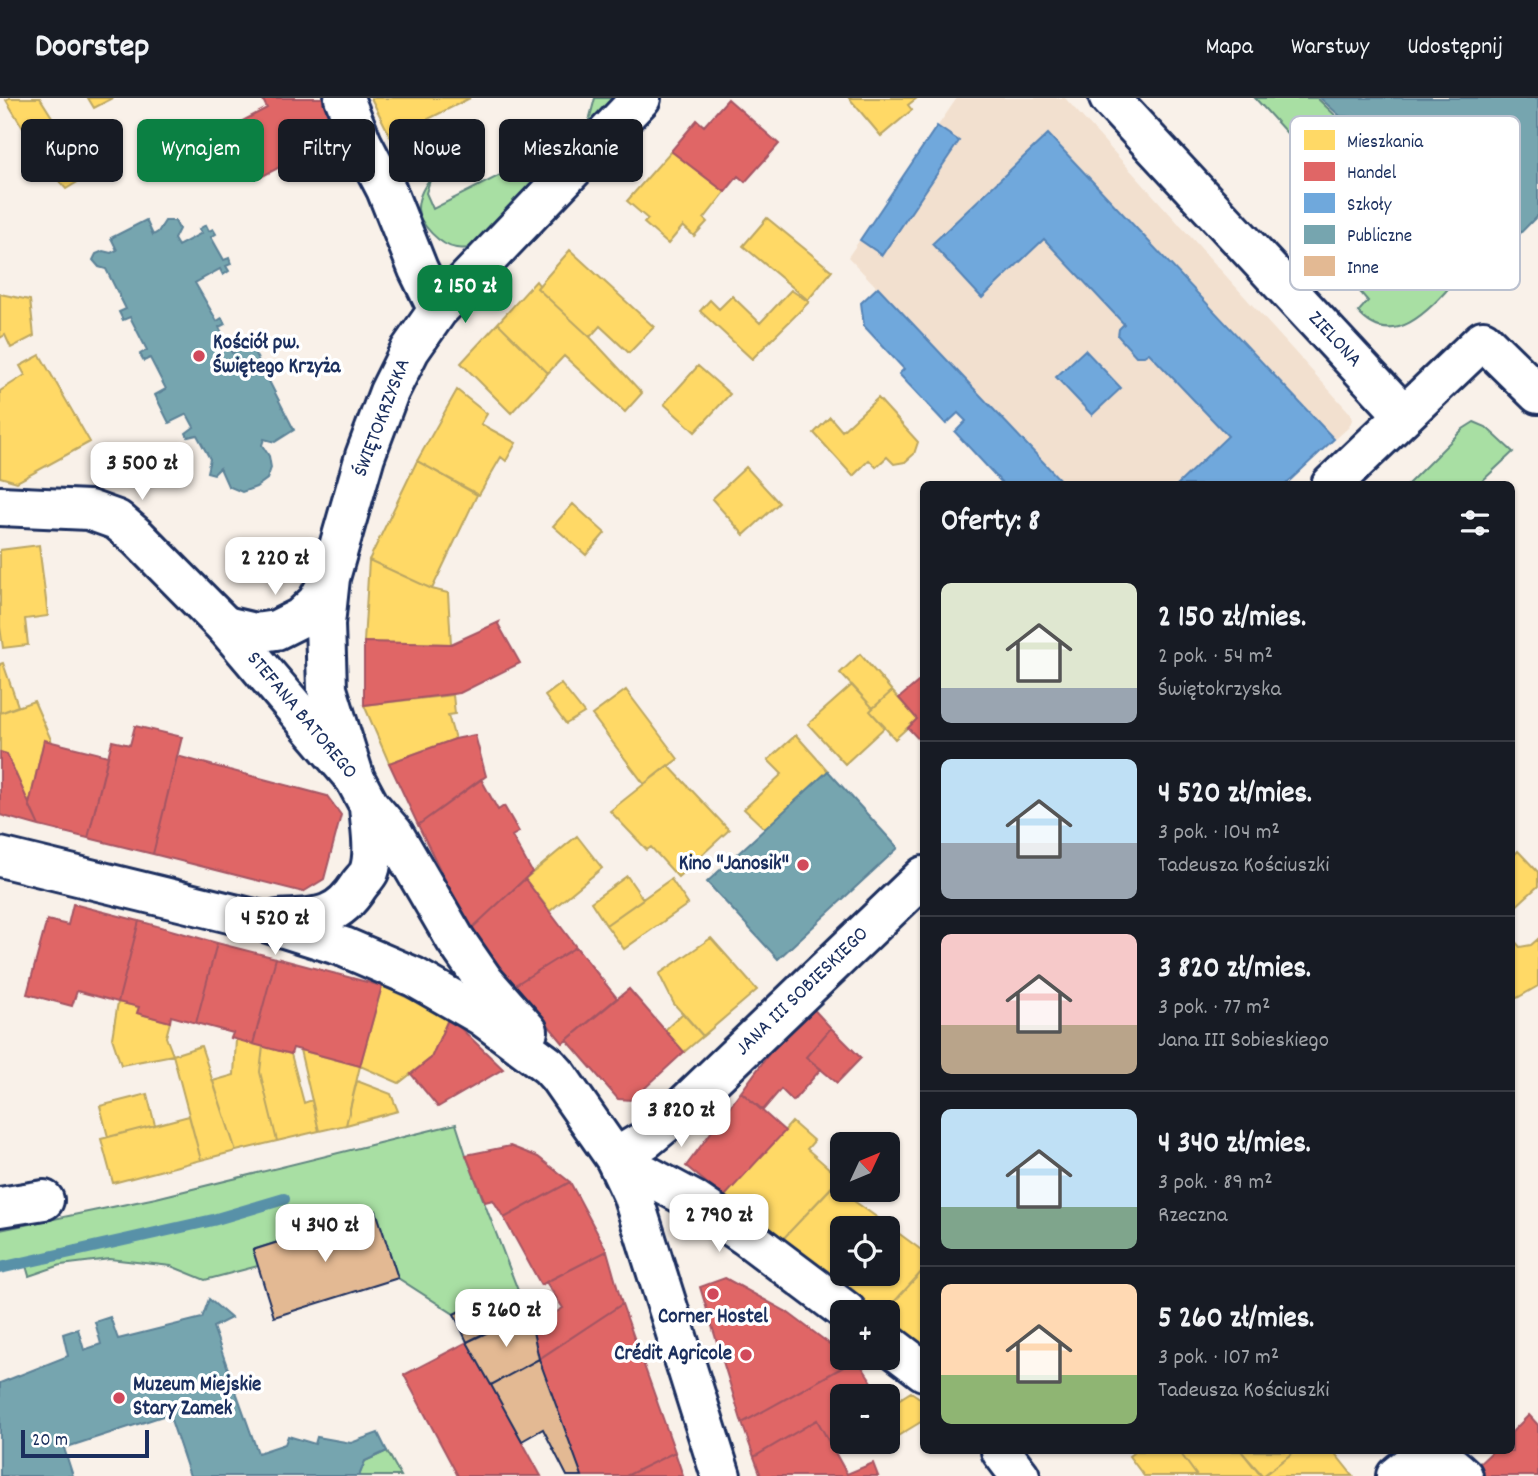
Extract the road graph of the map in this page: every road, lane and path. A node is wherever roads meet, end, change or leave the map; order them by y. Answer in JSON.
{"nodes":[{"id":1,"x":344,"y":98,"type":"edge"},
{"id":2,"x":641,"y":98,"type":"edge"},
{"id":3,"x":1110,"y":98,"type":"edge"},
{"id":4,"x":438,"y":310,"type":"junction"},
{"id":5,"x":1538,"y":394,"type":"edge"},
{"id":6,"x":1404,"y":415,"type":"junction"},
{"id":7,"x":1335,"y":481,"type":"edge"},
{"id":8,"x":0,"y":506,"type":"edge"},
{"id":9,"x":330,"y":578,"type":"junction"},
{"id":10,"x":225,"y":626,"type":"junction"},
{"id":11,"x":362,"y":792,"type":"junction"},
{"id":12,"x":0,"y":857,"type":"edge"},
{"id":13,"x":920,"y":880,"type":"edge"},
{"id":14,"x":262,"y":921,"type":"junction"},
{"id":15,"x":549,"y":1066,"type":"junction"},
{"id":16,"x":615,"y":1158,"type":"junction"},
{"id":17,"x":44,"y":1200,"type":"dead end"},
{"id":18,"x":0,"y":1207,"type":"edge"},
{"id":19,"x":830,"y":1300,"type":"edge"},
{"id":20,"x":900,"y":1353,"type":"edge"},
{"id":21,"x":920,"y":1368,"type":"edge"},
{"id":22,"x":1003,"y":1454,"type":"edge"},
{"id":23,"x":721,"y":1476,"type":"edge"},
{"id":24,"x":1020,"y":1476,"type":"edge"},
{"id":25,"x":1396,"y":1476,"type":"edge"},
{"id":26,"x":1463,"y":1476,"type":"edge"}],
"edges":[{"from":1,"to":4,"type":"street"},
{"from":2,"to":4,"type":"street","name":"ŚWIĘTOKRZYSKA"},
{"from":3,"to":6,"type":"street","name":"ZIELONA"},
{"from":4,"to":9,"type":"street","name":"ŚWIĘTOKRZYSKA"},
{"from":5,"to":6,"type":"street"},
{"from":6,"to":7,"type":"street"},
{"from":8,"to":10,"type":"street","name":"STEFANA BATOREGO"},
{"from":9,"to":10,"type":"street"},
{"from":9,"to":11,"type":"street","name":"ŚWIĘTOKRZYSKA"},
{"from":10,"to":11,"type":"street","name":"STEFANA BATOREGO"},
{"from":11,"to":14,"type":"street"},
{"from":11,"to":15,"type":"street","name":"STEFANA BATOREGO"},
{"from":12,"to":14,"type":"street"},
{"from":13,"to":16,"type":"street","name":"JANA III SOBIESKIEGO"},
{"from":14,"to":15,"type":"street"},
{"from":15,"to":16,"type":"street"},
{"from":16,"to":19,"type":"street"},
{"from":16,"to":23,"type":"street"},
{"from":17,"to":18,"type":"street"},
{"from":20,"to":21,"type":"street"},
{"from":22,"to":24,"type":"street"},
{"from":25,"to":26,"type":"street"}]}
